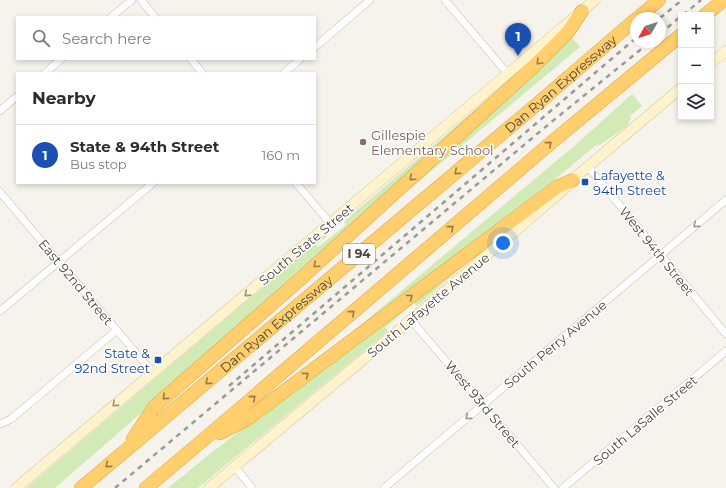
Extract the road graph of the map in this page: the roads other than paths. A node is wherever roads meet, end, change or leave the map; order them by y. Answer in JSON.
{"nodes":[{"id":1,"x":132,"y":0,"type":"edge"},
{"id":2,"x":141,"y":0,"type":"edge"},
{"id":3,"x":370,"y":0,"type":"edge"},
{"id":4,"x":445,"y":0,"type":"edge"},
{"id":5,"x":595,"y":0,"type":"edge"},
{"id":6,"x":659,"y":0,"type":"edge"},
{"id":7,"x":724,"y":0,"type":"edge"},
{"id":8,"x":582,"y":11,"type":"junction"},
{"id":9,"x":645,"y":12,"type":"edge"},
{"id":10,"x":710,"y":12,"type":"edge"},
{"id":11,"x":112,"y":16,"type":"edge"},
{"id":12,"x":154,"y":16,"type":"edge"},
{"id":13,"x":630,"y":25,"type":"edge"},
{"id":14,"x":678,"y":37,"type":"edge"},
{"id":15,"x":316,"y":46,"type":"edge"},
{"id":16,"x":726,"y":51,"type":"edge"},
{"id":17,"x":61,"y":60,"type":"edge"},
{"id":18,"x":191,"y":60,"type":"edge"},
{"id":19,"x":299,"y":60,"type":"edge"},
{"id":20,"x":714,"y":61,"type":"edge"},
{"id":21,"x":46,"y":72,"type":"edge"},
{"id":22,"x":201,"y":72,"type":"edge"},
{"id":23,"x":285,"y":72,"type":"edge"},
{"id":24,"x":508,"y":74,"type":"junction"},
{"id":25,"x":678,"y":91,"type":"edge"},
{"id":26,"x":16,"y":97,"type":"edge"},
{"id":27,"x":0,"y":111,"type":"edge"},
{"id":28,"x":588,"y":167,"type":"junction"},
{"id":29,"x":573,"y":180,"type":"junction"},
{"id":30,"x":152,"y":184,"type":"edge"},
{"id":31,"x":297,"y":184,"type":"edge"},
{"id":32,"x":0,"y":192,"type":"edge"},
{"id":33,"x":726,"y":200,"type":"edge"},
{"id":34,"x":330,"y":223,"type":"junction"},
{"id":35,"x":660,"y":255,"type":"junction"},
{"id":36,"x":59,"y":262,"type":"junction"},
{"id":37,"x":0,"y":311,"type":"edge"},
{"id":38,"x":411,"y":320,"type":"junction"},
{"id":39,"x":117,"y":330,"type":"junction"},
{"id":40,"x":726,"y":334,"type":"edge"},
{"id":41,"x":726,"y":351,"type":"edge"},
{"id":42,"x":153,"y":373,"type":"junction"},
{"id":43,"x":483,"y":405,"type":"junction"},
{"id":44,"x":0,"y":424,"type":"edge"},
{"id":45,"x":202,"y":441,"type":"junction"},
{"id":46,"x":125,"y":451,"type":"junction"},
{"id":47,"x":235,"y":467,"type":"junction"},
{"id":48,"x":16,"y":488,"type":"edge"},
{"id":49,"x":81,"y":488,"type":"edge"},
{"id":50,"x":146,"y":488,"type":"edge"},
{"id":51,"x":209,"y":488,"type":"edge"},
{"id":52,"x":252,"y":488,"type":"edge"},
{"id":53,"x":384,"y":488,"type":"edge"},
{"id":54,"x":554,"y":488,"type":"edge"},
{"id":55,"x":563,"y":488,"type":"edge"}],
"edges":[{"from":1,"to":11,"type":"street"},
{"from":2,"to":12,"type":"street"},
{"from":3,"to":15,"type":"street"},
{"from":4,"to":24,"type":"street"},
{"from":5,"to":8,"type":"main road","name":"South State Street"},
{"from":6,"to":9,"type":"highway","name":"Dan Ryan Expressway","number":"I 94"},
{"from":7,"to":10,"type":"highway"},
{"from":8,"to":24,"type":"main road","name":"South State Street"},
{"from":8,"to":46,"type":"highway","one_way":true},
{"from":13,"to":46,"type":"highway","name":"Dan Ryan Expressway","number":"I 94","one_way":true},
{"from":45,"to":14,"type":"highway","one_way":true},
{"from":16,"to":20,"type":"main road"},
{"from":17,"to":21,"type":"street"},
{"from":18,"to":22,"type":"street"},
{"from":19,"to":23,"type":"street"},
{"from":24,"to":34,"type":"main road","name":"South State Street"},
{"from":25,"to":28,"type":"main road","name":"South Lafayette Avenue"},
{"from":26,"to":27,"type":"street"},
{"from":28,"to":29,"type":"main road","name":"South Lafayette Avenue"},
{"from":28,"to":35,"type":"street","name":"West 94th Street"},
{"from":29,"to":38,"type":"main road","name":"South Lafayette Avenue"},
{"from":45,"to":29,"type":"highway","one_way":true},
{"from":30,"to":36,"type":"street"},
{"from":31,"to":34,"type":"street"},
{"from":32,"to":36,"type":"street","name":"East 92nd Street"},
{"from":33,"to":35,"type":"street","name":"South Perry Avenue","one_way":true},
{"from":34,"to":42,"type":"main road","name":"South State Street","one_way":true},
{"from":35,"to":40,"type":"street","name":"West 94th Street"},
{"from":35,"to":43,"type":"street","name":"South Perry Avenue"},
{"from":36,"to":37,"type":"street"},
{"from":36,"to":39,"type":"street","name":"East 92nd Street"},
{"from":38,"to":43,"type":"street","name":"West 93rd Street"},
{"from":38,"to":47,"type":"main road","name":"South Lafayette Avenue"},
{"from":39,"to":42,"type":"street","name":"East 92nd Street"},
{"from":39,"to":44,"type":"street"},
{"from":41,"to":55,"type":"street","name":"South LaSalle Street"},
{"from":42,"to":48,"type":"main road","name":"South State Street","one_way":true},
{"from":43,"to":53,"type":"street","name":"South Perry Avenue","one_way":true},
{"from":43,"to":54,"type":"street","name":"West 93rd Street"},
{"from":45,"to":50,"type":"highway"},
{"from":46,"to":49,"type":"highway","name":"Dan Ryan Expressway","number":"I 94","one_way":true},
{"from":47,"to":51,"type":"main road","name":"South Lafayette Avenue"},
{"from":47,"to":52,"type":"street"}]}
